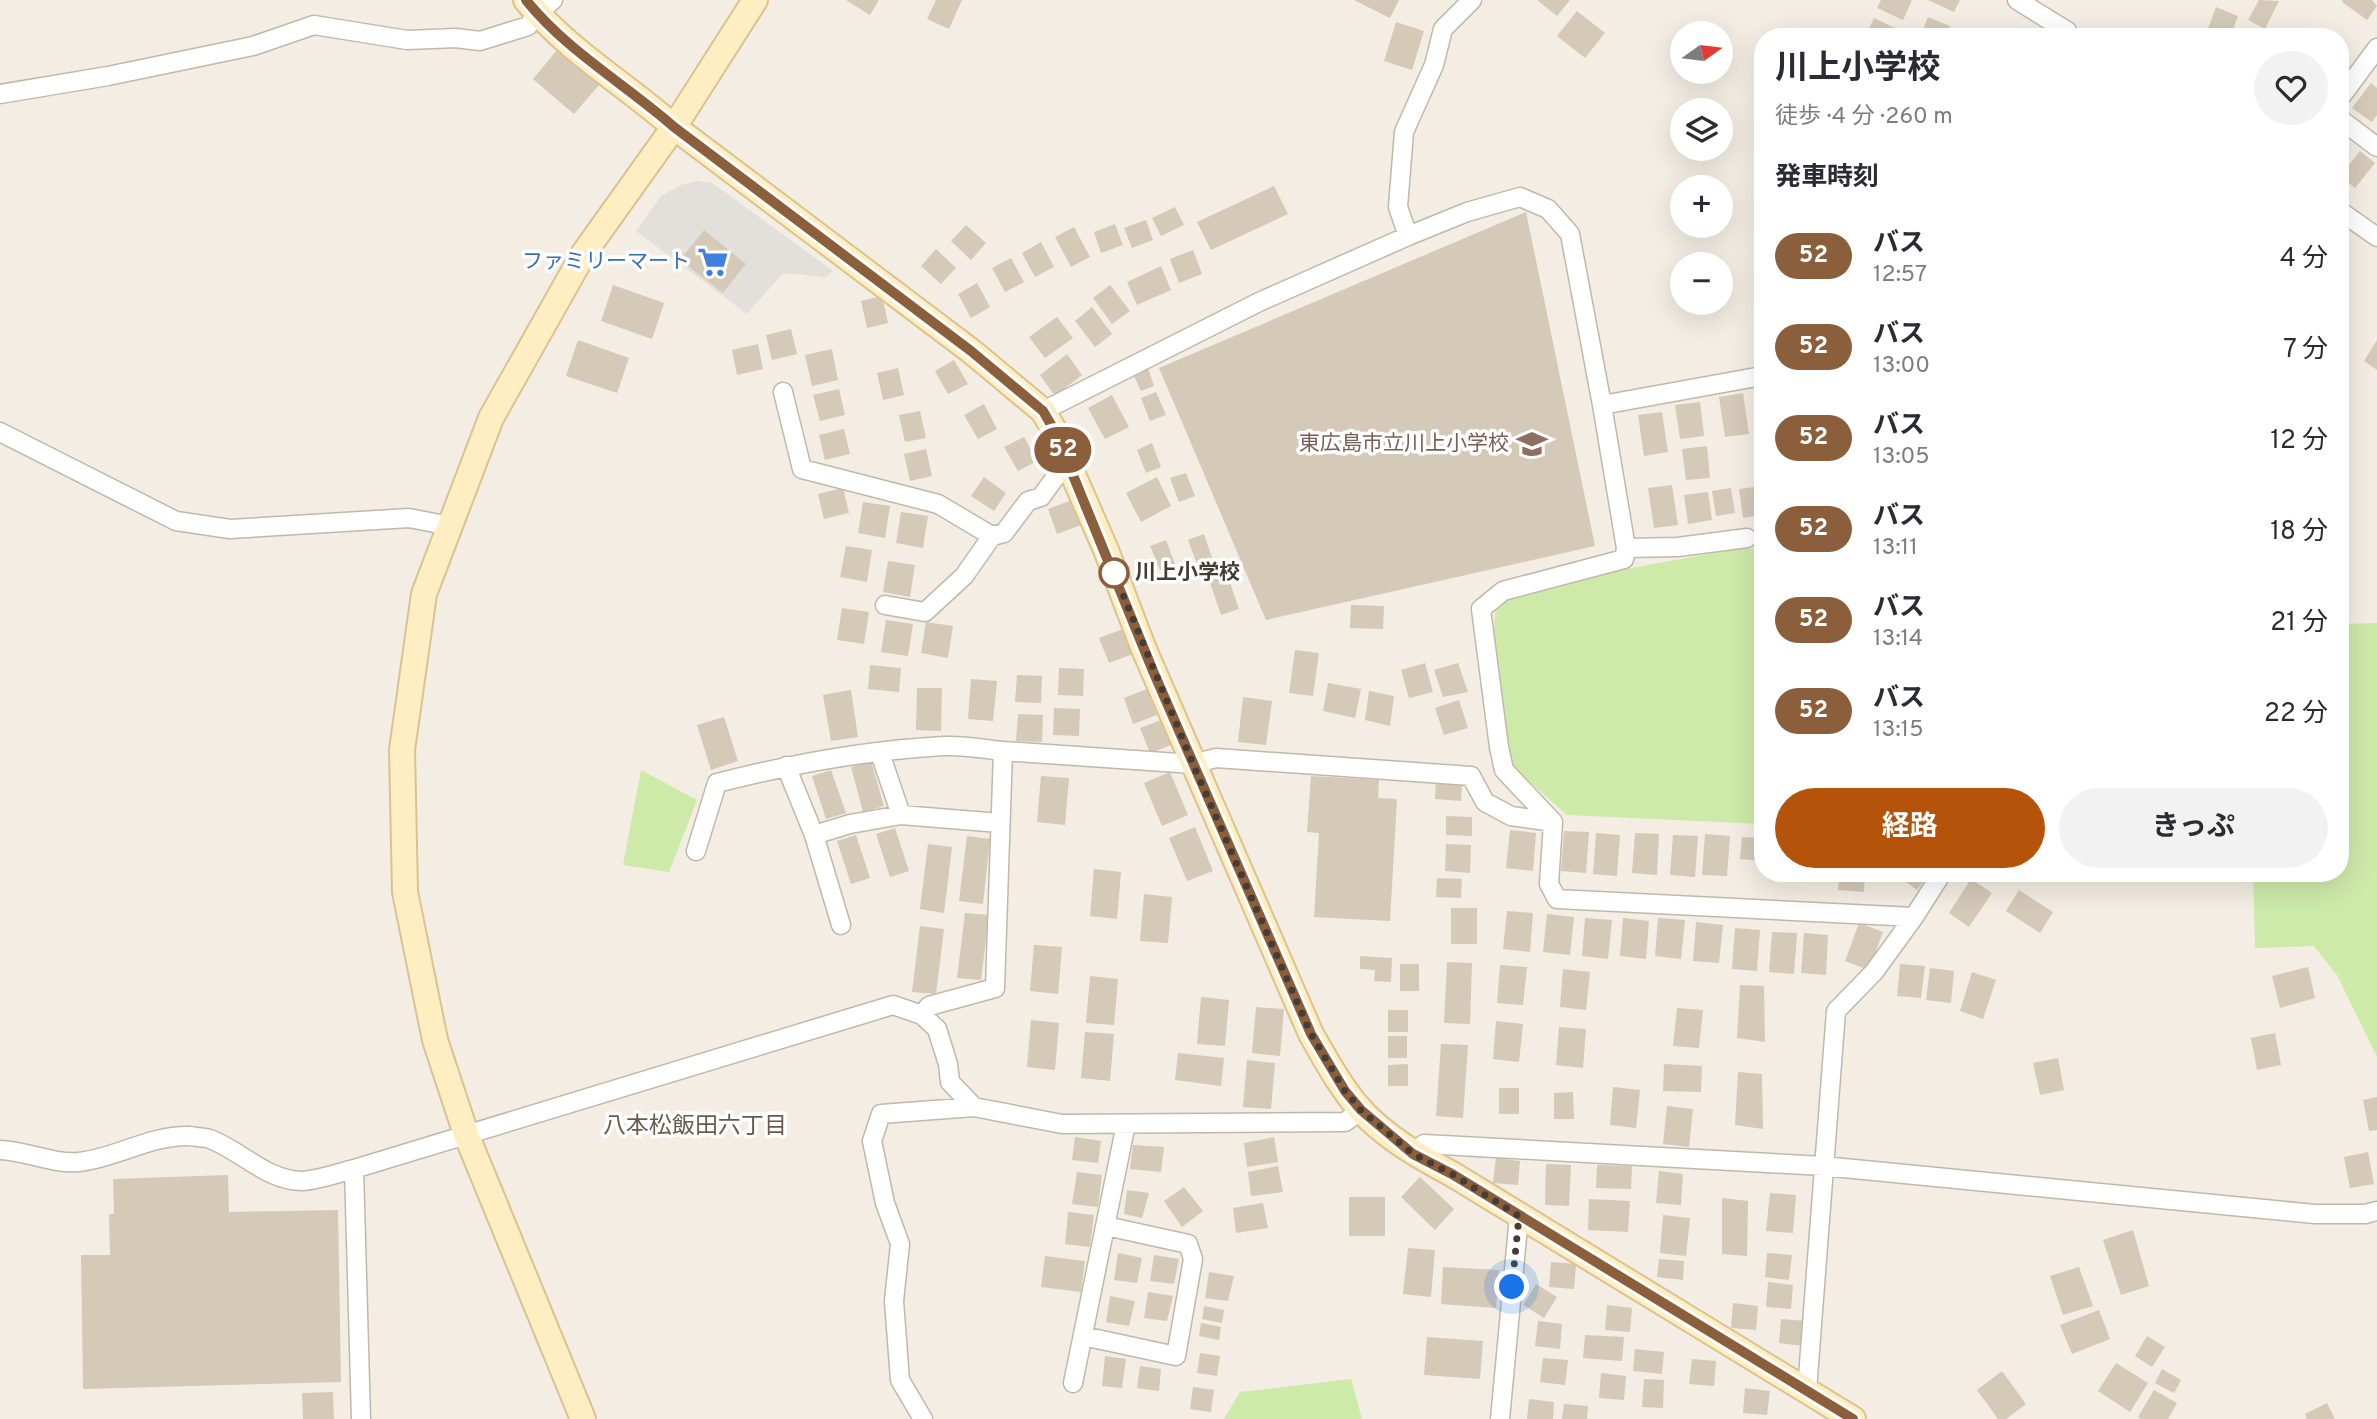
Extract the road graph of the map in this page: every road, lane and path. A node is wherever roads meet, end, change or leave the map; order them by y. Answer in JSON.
{"nodes":[{"id":1,"x":755,"y":0,"type":"edge"},
{"id":2,"x":1472,"y":0,"type":"edge"},
{"id":3,"x":2017,"y":0,"type":"edge"},
{"id":4,"x":538,"y":4,"type":"edge"},
{"id":5,"x":2062,"y":28,"type":"edge"},
{"id":6,"x":2377,"y":48,"type":"edge"},
{"id":7,"x":2349,"y":86,"type":"edge"},
{"id":8,"x":0,"y":94,"type":"edge"},
{"id":9,"x":2349,"y":126,"type":"edge"},
{"id":10,"x":674,"y":127,"type":"junction"},
{"id":11,"x":2377,"y":147,"type":"edge"},
{"id":12,"x":2349,"y":217,"type":"edge"},
{"id":13,"x":1408,"y":236,"type":"junction"},
{"id":14,"x":2377,"y":237,"type":"edge"},
{"id":15,"x":1754,"y":377,"type":"edge"},
{"id":16,"x":783,"y":392,"type":"dead end"},
{"id":17,"x":1602,"y":405,"type":"junction"},
{"id":18,"x":1043,"y":411,"type":"junction"},
{"id":19,"x":0,"y":432,"type":"edge"},
{"id":20,"x":1068,"y":463,"type":"junction"},
{"id":21,"x":450,"y":526,"type":"junction"},
{"id":22,"x":992,"y":536,"type":"junction"},
{"id":23,"x":1747,"y":538,"type":"dead end"},
{"id":24,"x":1626,"y":548,"type":"junction"},
{"id":25,"x":885,"y":606,"type":"dead end"},
{"id":26,"x":1003,"y":751,"type":"junction"},
{"id":27,"x":880,"y":753,"type":"junction"},
{"id":28,"x":1193,"y":764,"type":"junction"},
{"id":29,"x":786,"y":766,"type":"junction"},
{"id":30,"x":901,"y":815,"type":"junction"},
{"id":31,"x":1553,"y":822,"type":"junction"},
{"id":32,"x":1000,"y":823,"type":"junction"},
{"id":33,"x":814,"y":835,"type":"junction"},
{"id":34,"x":696,"y":851,"type":"dead end"},
{"id":35,"x":1936,"y":882,"type":"edge"},
{"id":36,"x":1914,"y":917,"type":"junction"},
{"id":37,"x":841,"y":925,"type":"dead end"},
{"id":38,"x":922,"y":1015,"type":"junction"},
{"id":39,"x":974,"y":1107,"type":"junction"},
{"id":40,"x":1361,"y":1110,"type":"junction"},
{"id":41,"x":1126,"y":1124,"type":"junction"},
{"id":42,"x":466,"y":1134,"type":"junction"},
{"id":43,"x":0,"y":1150,"type":"edge"},
{"id":44,"x":1413,"y":1154,"type":"junction"},
{"id":45,"x":1823,"y":1166,"type":"junction"},
{"id":46,"x":354,"y":1169,"type":"junction"},
{"id":47,"x":2377,"y":1211,"type":"edge"},
{"id":48,"x":1519,"y":1216,"type":"junction"},
{"id":49,"x":1105,"y":1226,"type":"junction"},
{"id":50,"x":1083,"y":1336,"type":"junction"},
{"id":51,"x":1073,"y":1383,"type":"dead end"},
{"id":52,"x":1807,"y":1390,"type":"junction"},
{"id":53,"x":361,"y":1419,"type":"edge"},
{"id":54,"x":583,"y":1419,"type":"edge"},
{"id":55,"x":923,"y":1419,"type":"edge"},
{"id":56,"x":1500,"y":1419,"type":"edge"},
{"id":57,"x":1853,"y":1419,"type":"edge"}],
"edges":[{"from":1,"to":10,"type":"main road"},
{"from":2,"to":13,"type":"street"},
{"from":3,"to":5,"type":"street"},
{"from":4,"to":8,"type":"street"},
{"from":4,"to":10,"type":"main road"},
{"from":6,"to":7,"type":"street"},
{"from":9,"to":11,"type":"street"},
{"from":10,"to":18,"type":"main road"},
{"from":10,"to":21,"type":"main road"},
{"from":12,"to":14,"type":"street"},
{"from":13,"to":17,"type":"street"},
{"from":13,"to":18,"type":"street"},
{"from":15,"to":17,"type":"street"},
{"from":16,"to":22,"type":"street"},
{"from":17,"to":24,"type":"street"},
{"from":18,"to":20,"type":"main road"},
{"from":19,"to":21,"type":"street"},
{"from":20,"to":22,"type":"street"},
{"from":20,"to":28,"type":"main road"},
{"from":21,"to":42,"type":"main road"},
{"from":22,"to":25,"type":"street"},
{"from":23,"to":24,"type":"street"},
{"from":24,"to":31,"type":"street"},
{"from":26,"to":27,"type":"street"},
{"from":26,"to":28,"type":"street"},
{"from":26,"to":32,"type":"street"},
{"from":27,"to":29,"type":"street"},
{"from":27,"to":30,"type":"street"},
{"from":28,"to":31,"type":"street"},
{"from":28,"to":40,"type":"main road"},
{"from":29,"to":33,"type":"street"},
{"from":29,"to":34,"type":"street"},
{"from":30,"to":32,"type":"street"},
{"from":30,"to":33,"type":"street"},
{"from":31,"to":36,"type":"street"},
{"from":32,"to":38,"type":"street"},
{"from":33,"to":37,"type":"street"},
{"from":35,"to":36,"type":"street"},
{"from":36,"to":45,"type":"street"},
{"from":38,"to":39,"type":"street"},
{"from":38,"to":42,"type":"street"},
{"from":39,"to":41,"type":"street"},
{"from":39,"to":55,"type":"street"},
{"from":40,"to":41,"type":"street"},
{"from":40,"to":44,"type":"main road"},
{"from":41,"to":49,"type":"street"},
{"from":42,"to":46,"type":"street"},
{"from":42,"to":54,"type":"main road"},
{"from":43,"to":46,"type":"street"},
{"from":44,"to":45,"type":"street"},
{"from":44,"to":48,"type":"main road"},
{"from":45,"to":47,"type":"street"},
{"from":45,"to":52,"type":"street"},
{"from":46,"to":53,"type":"street"},
{"from":48,"to":52,"type":"main road"},
{"from":48,"to":56,"type":"street"},
{"from":49,"to":50,"type":"street"},
{"from":49,"to":50,"type":"street"},
{"from":50,"to":51,"type":"street"},
{"from":52,"to":57,"type":"main road"}]}
